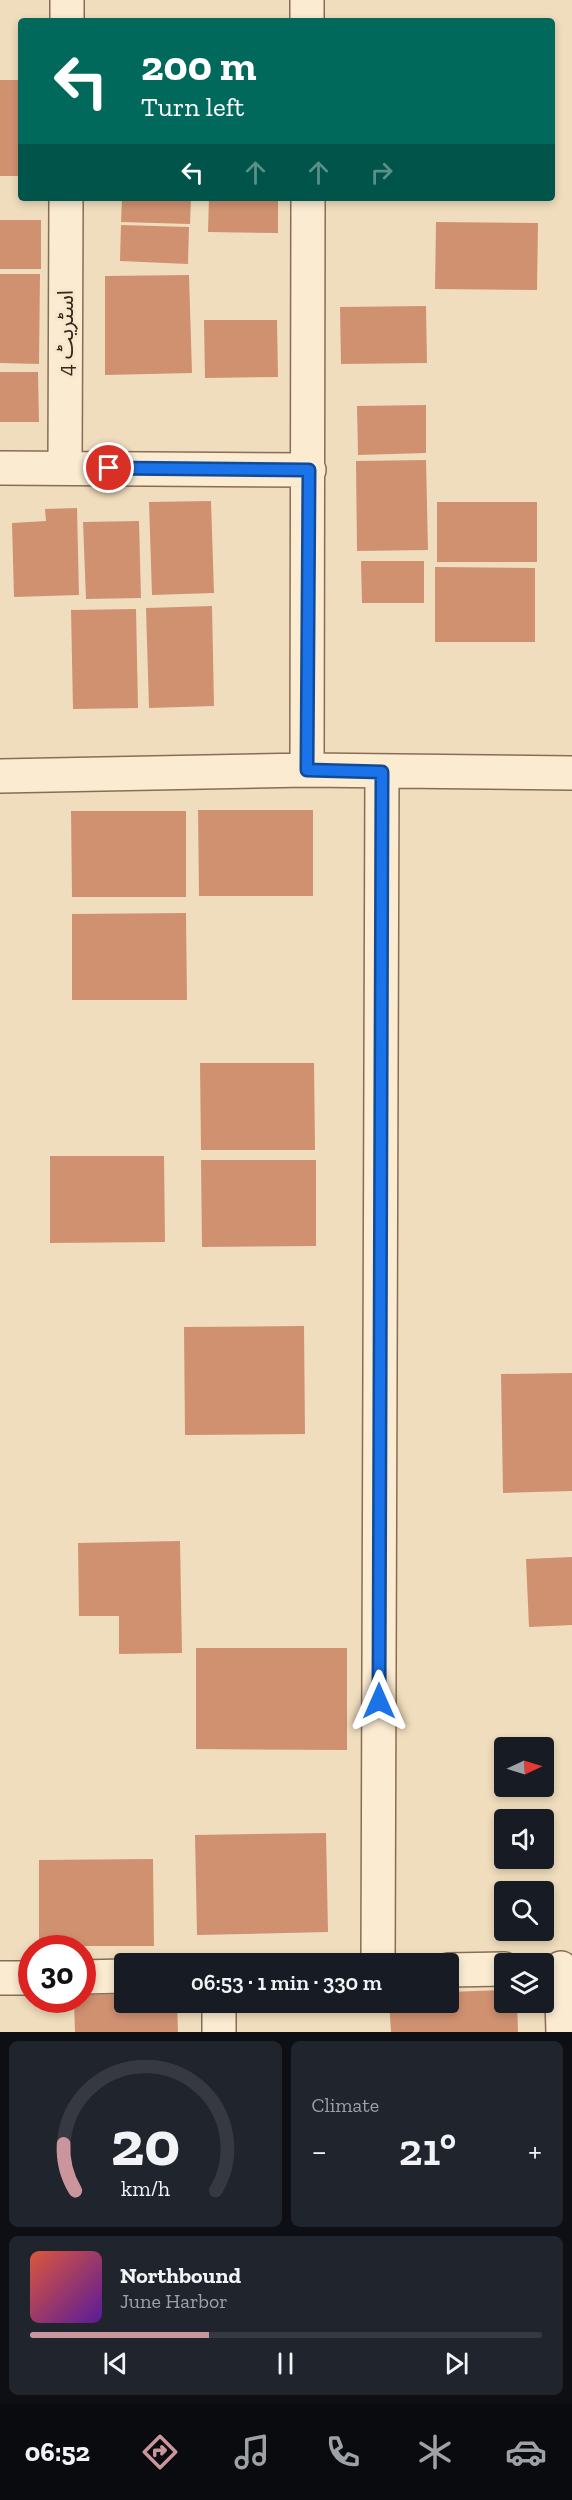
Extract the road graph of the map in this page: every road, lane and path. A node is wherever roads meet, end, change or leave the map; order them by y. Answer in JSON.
{"nodes":[{"id":1,"x":67,"y":0,"type":"edge"},
{"id":2,"x":307,"y":0,"type":"edge"},
{"id":3,"x":67,"y":18,"type":"edge"},
{"id":4,"x":307,"y":18,"type":"edge"},
{"id":5,"x":66,"y":201,"type":"edge"},
{"id":6,"x":308,"y":201,"type":"edge"},
{"id":7,"x":65,"y":467,"type":"junction"},
{"id":8,"x":0,"y":468,"type":"edge"},
{"id":9,"x":309,"y":470,"type":"junction"},
{"id":10,"x":307,"y":770,"type":"junction"},
{"id":11,"x":382,"y":772,"type":"junction"},
{"id":12,"x":572,"y":773,"type":"edge"},
{"id":13,"x":0,"y":776,"type":"edge"},
{"id":14,"x":378,"y":1953,"type":"edge"},
{"id":15,"x":559,"y":1968,"type":"edge"},
{"id":16,"x":494,"y":1969,"type":"edge"},
{"id":17,"x":459,"y":1970,"type":"edge"},
{"id":18,"x":114,"y":1976,"type":"edge"},
{"id":19,"x":96,"y":1977,"type":"edge"},
{"id":20,"x":0,"y":1978,"type":"edge"},
{"id":21,"x":18,"y":1978,"type":"edge"},
{"id":22,"x":219,"y":2013,"type":"edge"},
{"id":23,"x":219,"y":2032,"type":"edge"},
{"id":24,"x":563,"y":2032,"type":"edge"}],
"edges":[{"from":1,"to":3,"type":"street"},
{"from":2,"to":4,"type":"street"},
{"from":5,"to":7,"type":"street","name":"اسٹریٹ 4"},
{"from":6,"to":9,"type":"street"},
{"from":7,"to":8,"type":"street"},
{"from":7,"to":9,"type":"street"},
{"from":9,"to":10,"type":"street"},
{"from":10,"to":11,"type":"street"},
{"from":10,"to":13,"type":"street"},
{"from":11,"to":12,"type":"street"},
{"from":11,"to":14,"type":"street"},
{"from":15,"to":24,"type":"street"},
{"from":16,"to":17,"type":"street"},
{"from":18,"to":19,"type":"street"},
{"from":20,"to":21,"type":"street"},
{"from":22,"to":23,"type":"street"}]}
